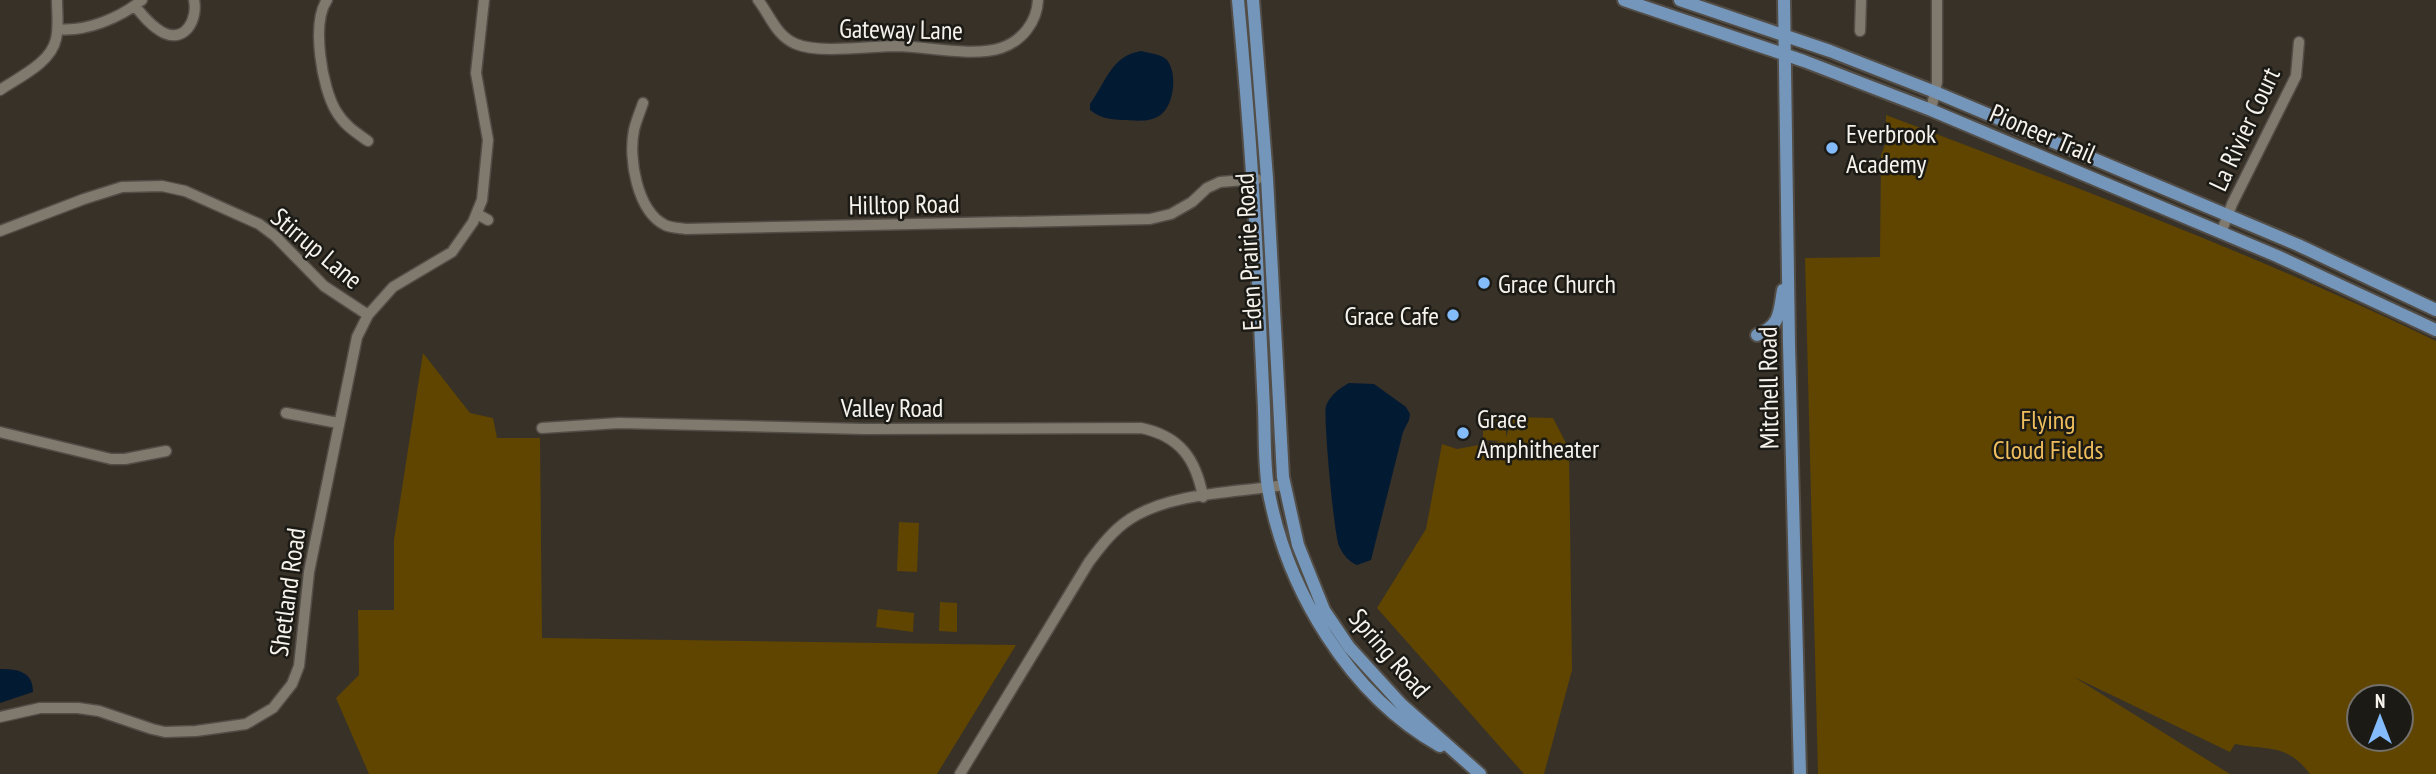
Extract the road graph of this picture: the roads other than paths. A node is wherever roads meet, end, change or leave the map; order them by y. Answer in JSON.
{"nodes":[{"id":1,"x":57,"y":0,"type":"edge"},
{"id":2,"x":194,"y":0,"type":"edge"},
{"id":3,"x":327,"y":0,"type":"edge"},
{"id":4,"x":484,"y":0,"type":"edge"},
{"id":5,"x":758,"y":0,"type":"edge"},
{"id":6,"x":1038,"y":0,"type":"edge"},
{"id":7,"x":1238,"y":0,"type":"edge"},
{"id":8,"x":1253,"y":0,"type":"edge"},
{"id":9,"x":1623,"y":0,"type":"edge"},
{"id":10,"x":1679,"y":0,"type":"edge"},
{"id":11,"x":1784,"y":0,"type":"edge"},
{"id":12,"x":1861,"y":0,"type":"edge"},
{"id":13,"x":1937,"y":0,"type":"edge"},
{"id":14,"x":139,"y":3,"type":"edge"},
{"id":15,"x":58,"y":29,"type":"junction"},
{"id":16,"x":1860,"y":31,"type":"dead end"},
{"id":17,"x":1785,"y":35,"type":"junction"},
{"id":18,"x":2299,"y":42,"type":"dead end"},
{"id":19,"x":1787,"y":56,"type":"junction"},
{"id":20,"x":0,"y":90,"type":"edge"},
{"id":21,"x":1935,"y":92,"type":"junction"},
{"id":22,"x":643,"y":103,"type":"dead end"},
{"id":23,"x":1931,"y":110,"type":"junction"},
{"id":24,"x":368,"y":141,"type":"dead end"},
{"id":25,"x":1260,"y":179,"type":"junction"},
{"id":26,"x":477,"y":214,"type":"junction"},
{"id":27,"x":2228,"y":215,"type":"junction"},
{"id":28,"x":488,"y":220,"type":"dead end"},
{"id":29,"x":0,"y":231,"type":"edge"},
{"id":30,"x":2221,"y":233,"type":"junction"},
{"id":31,"x":1788,"y":262,"type":"junction"},
{"id":32,"x":2436,"y":310,"type":"edge"},
{"id":33,"x":368,"y":315,"type":"junction"},
{"id":34,"x":2436,"y":330,"type":"edge"},
{"id":35,"x":1757,"y":335,"type":"dead end"},
{"id":36,"x":286,"y":413,"type":"dead end"},
{"id":37,"x":338,"y":423,"type":"junction"},
{"id":38,"x":542,"y":428,"type":"dead end"},
{"id":39,"x":0,"y":432,"type":"edge"},
{"id":40,"x":166,"y":451,"type":"dead end"},
{"id":41,"x":1284,"y":485,"type":"junction"},
{"id":42,"x":1268,"y":488,"type":"junction"},
{"id":43,"x":1203,"y":497,"type":"junction"},
{"id":44,"x":0,"y":717,"type":"edge"},
{"id":45,"x":1458,"y":756,"type":"junction"},
{"id":46,"x":960,"y":774,"type":"edge"},
{"id":47,"x":1480,"y":774,"type":"edge"},
{"id":48,"x":1800,"y":774,"type":"edge"}],
"edges":[{"from":1,"to":15,"type":"street"},
{"from":2,"to":14,"type":"street"},
{"from":3,"to":24,"type":"street"},
{"from":4,"to":26,"type":"street","name":"Shetland Road"},
{"from":5,"to":6,"type":"street","name":"Gateway Lane"},
{"from":7,"to":25,"type":"main road","name":"Eden Prairie Road"},
{"from":8,"to":25,"type":"main road","name":"Eden Prairie Road"},
{"from":9,"to":19,"type":"main road","name":"Pioneer Trail"},
{"from":10,"to":17,"type":"main road","name":"Pioneer Trail"},
{"from":11,"to":17,"type":"main road","name":"Mitchell Road"},
{"from":12,"to":16,"type":"street"},
{"from":13,"to":21,"type":"street"},
{"from":14,"to":15,"type":"street"},
{"from":15,"to":20,"type":"street"},
{"from":17,"to":19,"type":"main road","name":"Mitchell Road"},
{"from":17,"to":21,"type":"main road","name":"Pioneer Trail"},
{"from":18,"to":27,"type":"street","name":"La Rivier Court"},
{"from":19,"to":23,"type":"main road","name":"Pioneer Trail"},
{"from":19,"to":31,"type":"main road","name":"Mitchell Road"},
{"from":21,"to":23,"type":"street"},
{"from":21,"to":27,"type":"main road","name":"Pioneer Trail"},
{"from":22,"to":25,"type":"street","name":"Hilltop Road"},
{"from":23,"to":30,"type":"main road","name":"Pioneer Trail"},
{"from":25,"to":41,"type":"main road","name":"Eden Prairie Road"},
{"from":25,"to":42,"type":"main road","name":"Eden Prairie Road"},
{"from":26,"to":28,"type":"street"},
{"from":26,"to":33,"type":"street","name":"Shetland Road"},
{"from":27,"to":30,"type":"street","name":"La Rivier Court"},
{"from":27,"to":32,"type":"main road","name":"Pioneer Trail"},
{"from":29,"to":33,"type":"street","name":"Stirrup Lane"},
{"from":30,"to":34,"type":"main road","name":"Pioneer Trail"},
{"from":31,"to":35,"type":"main road"},
{"from":31,"to":48,"type":"main road","name":"Mitchell Road"},
{"from":33,"to":37,"type":"street","name":"Shetland Road"},
{"from":36,"to":37,"type":"street"},
{"from":37,"to":44,"type":"street","name":"Shetland Road"},
{"from":38,"to":43,"type":"street","name":"Valley Road"},
{"from":39,"to":40,"type":"street"},
{"from":41,"to":42,"type":"street"},
{"from":41,"to":45,"type":"main road","name":"Spring Road"},
{"from":42,"to":43,"type":"street"},
{"from":42,"to":45,"type":"main road","name":"Spring Road"},
{"from":43,"to":46,"type":"street"},
{"from":45,"to":47,"type":"main road","name":"Spring Road"}]}
